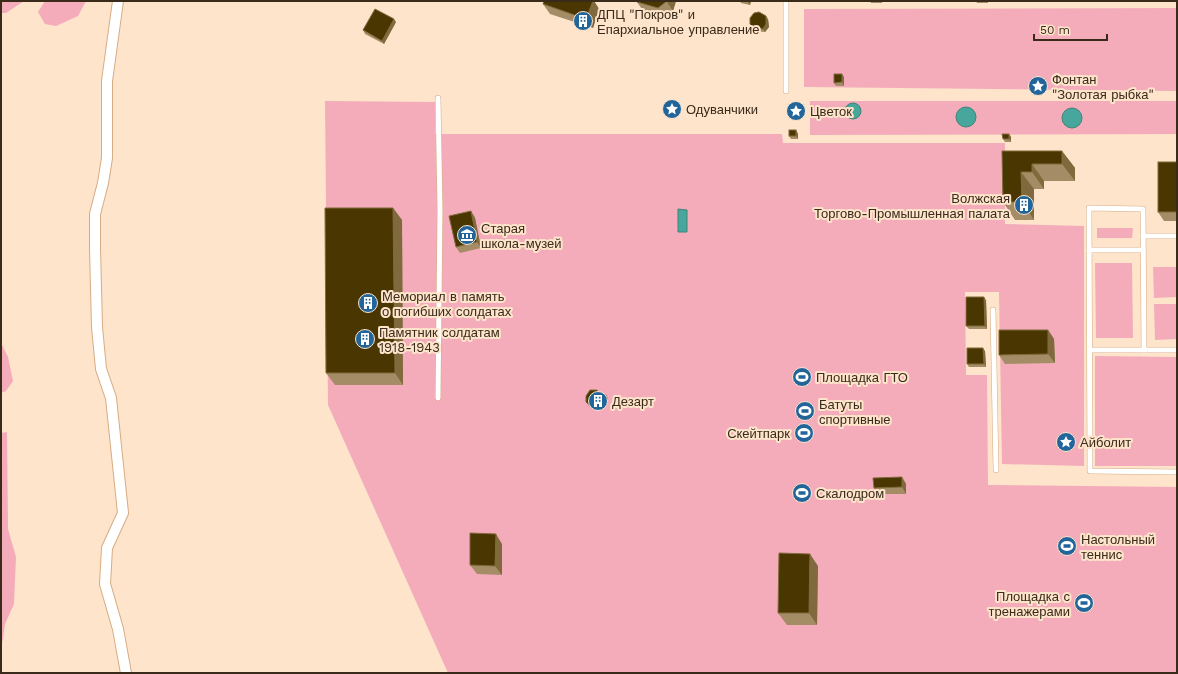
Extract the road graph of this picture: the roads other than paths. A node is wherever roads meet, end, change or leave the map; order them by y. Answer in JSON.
{"nodes":[{"id":1,"x":118,"y":1,"type":"edge"},
{"id":2,"x":786,"y":1,"type":"edge"},
{"id":3,"x":786,"y":91,"type":"dead end"},
{"id":4,"x":438,"y":98,"type":"dead end"},
{"id":5,"x":1143,"y":236,"type":"junction"},
{"id":6,"x":1177,"y":236,"type":"edge"},
{"id":7,"x":1089,"y":250,"type":"junction"},
{"id":8,"x":1143,"y":250,"type":"junction"},
{"id":9,"x":993,"y":310,"type":"dead end"},
{"id":10,"x":1090,"y":350,"type":"junction"},
{"id":11,"x":1144,"y":350,"type":"junction"},
{"id":12,"x":1177,"y":350,"type":"edge"},
{"id":13,"x":438,"y":398,"type":"dead end"},
{"id":14,"x":996,"y":470,"type":"dead end"},
{"id":15,"x":1177,"y":472,"type":"edge"},
{"id":16,"x":126,"y":673,"type":"edge"}],
"edges":[{"from":1,"to":16,"type":"street"},
{"from":2,"to":3,"type":"lane"},
{"from":4,"to":13,"type":"lane"},
{"from":5,"to":6,"type":"lane"},
{"from":5,"to":7,"type":"lane"},
{"from":5,"to":8,"type":"lane"},
{"from":7,"to":8,"type":"lane"},
{"from":7,"to":10,"type":"lane"},
{"from":8,"to":11,"type":"lane"},
{"from":9,"to":14,"type":"lane"},
{"from":10,"to":11,"type":"lane"},
{"from":10,"to":15,"type":"lane"},
{"from":11,"to":12,"type":"lane"}]}
